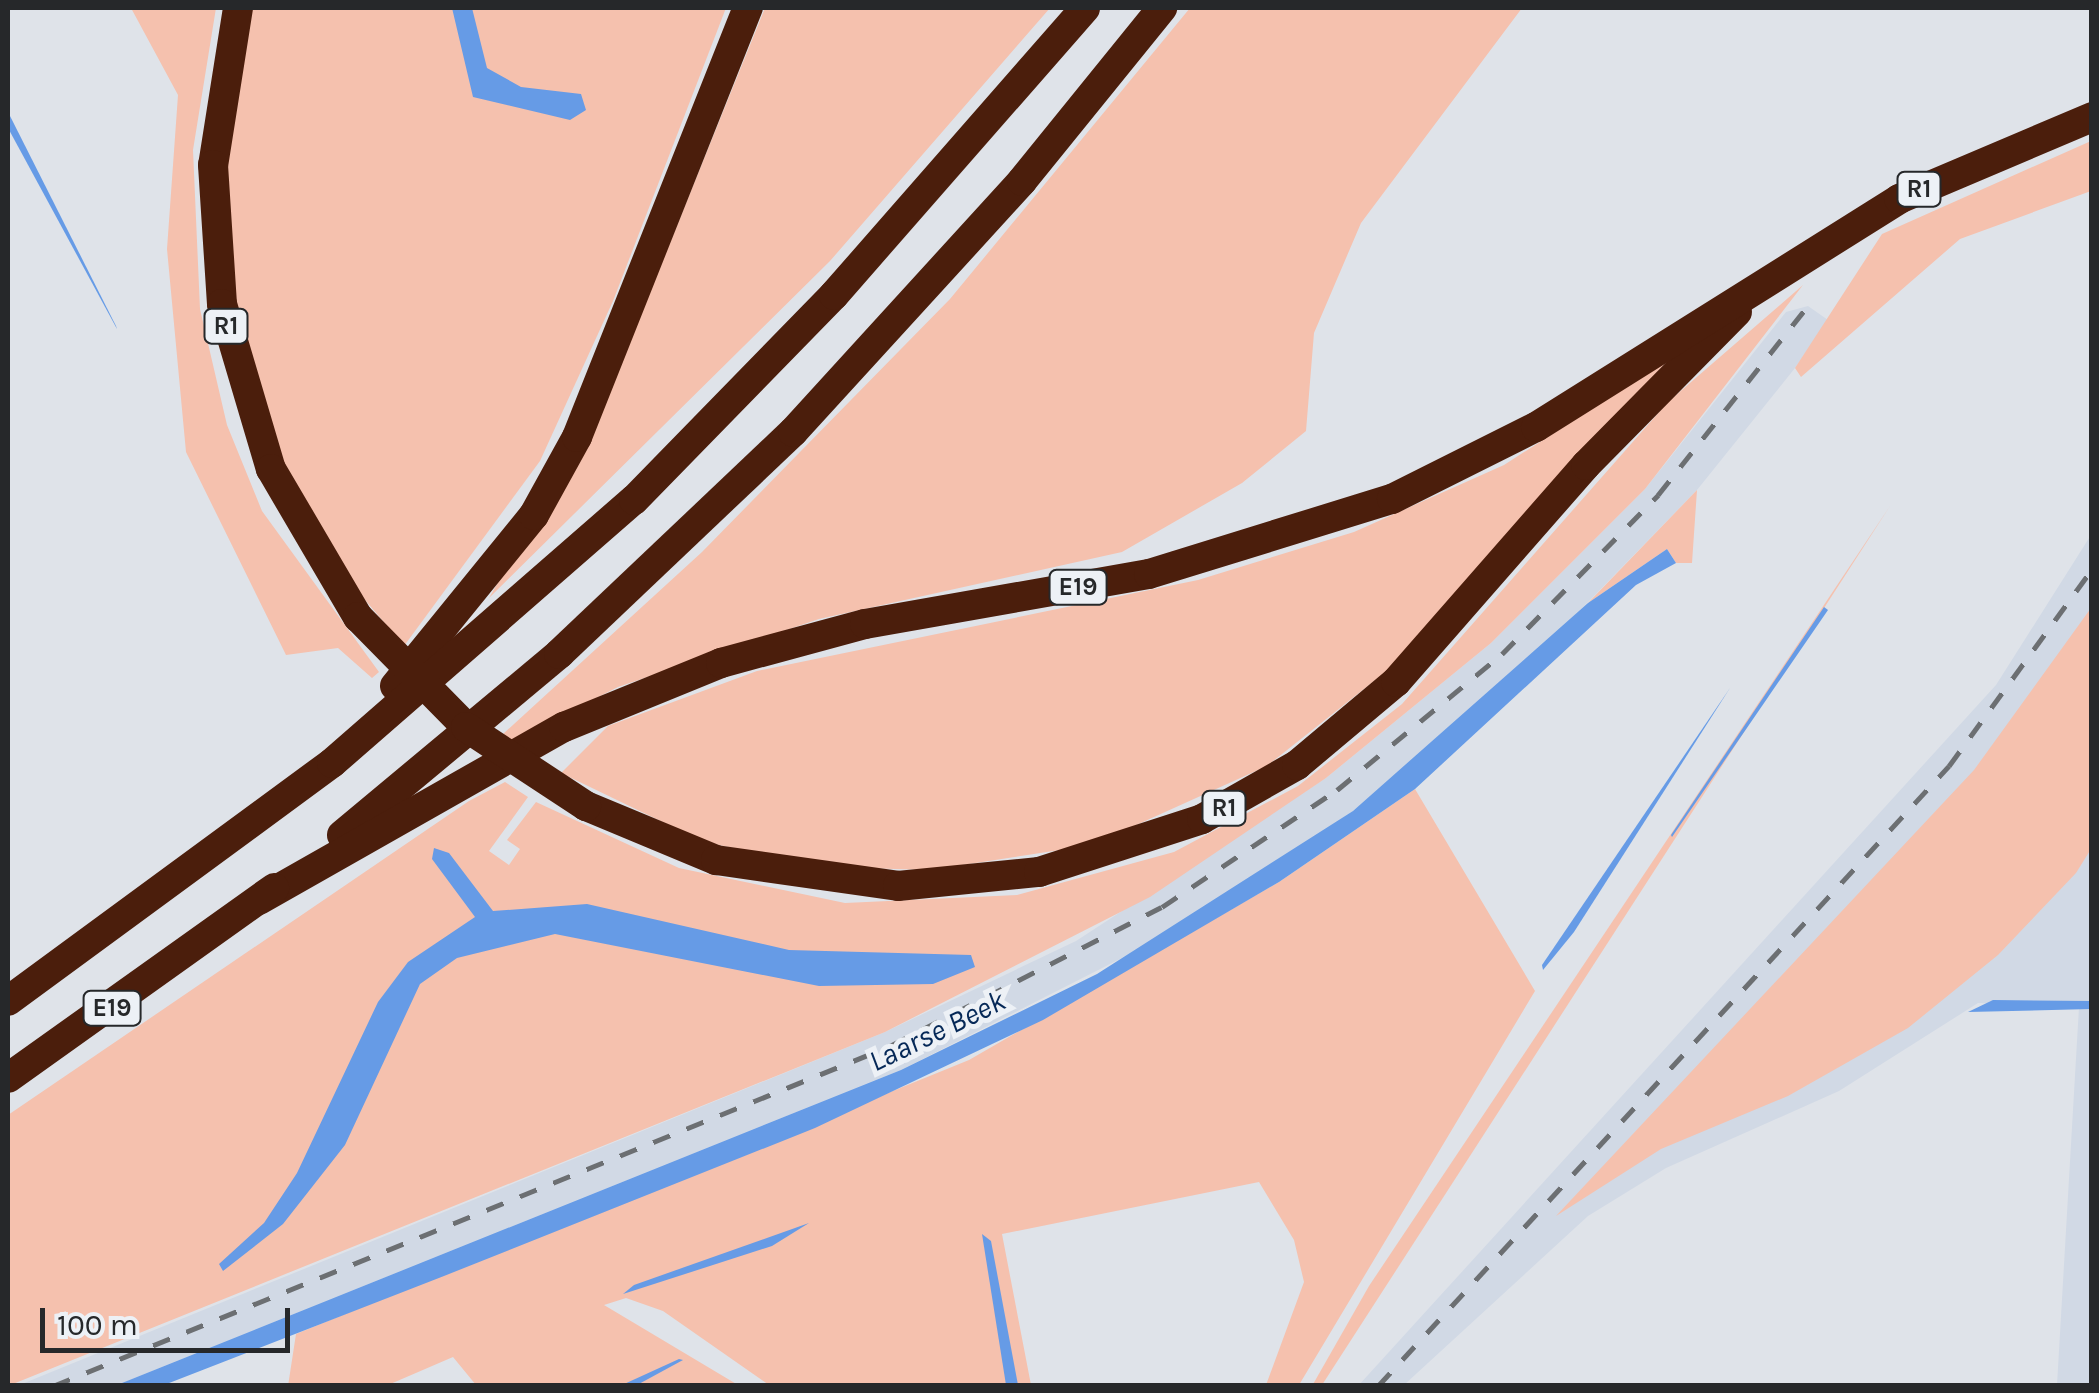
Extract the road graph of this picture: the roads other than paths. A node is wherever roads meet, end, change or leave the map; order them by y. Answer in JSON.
{"nodes":[{"id":1,"x":238,"y":8,"type":"edge"},
{"id":2,"x":748,"y":8,"type":"edge"},
{"id":3,"x":1085,"y":8,"type":"edge"},
{"id":4,"x":1162,"y":8,"type":"edge"},
{"id":5,"x":2092,"y":117,"type":"edge"},
{"id":6,"x":1760,"y":287,"type":"junction"},
{"id":7,"x":332,"y":763,"type":"junction"},
{"id":8,"x":259,"y":900,"type":"junction"},
{"id":9,"x":8,"y":1001,"type":"edge"},
{"id":10,"x":8,"y":1078,"type":"edge"}],
"edges":[{"from":1,"to":6,"type":"highway","number":"R1","bridge":true},
{"from":2,"to":7,"type":"highway","number":"E19"},
{"from":3,"to":7,"type":"highway","number":"E19"},
{"from":4,"to":8,"type":"highway","number":"E19"},
{"from":5,"to":6,"type":"highway","number":"R1"},
{"from":6,"to":8,"type":"highway","number":"E19"},
{"from":7,"to":9,"type":"highway","number":"E19"},
{"from":8,"to":10,"type":"highway","number":"E19"}]}
